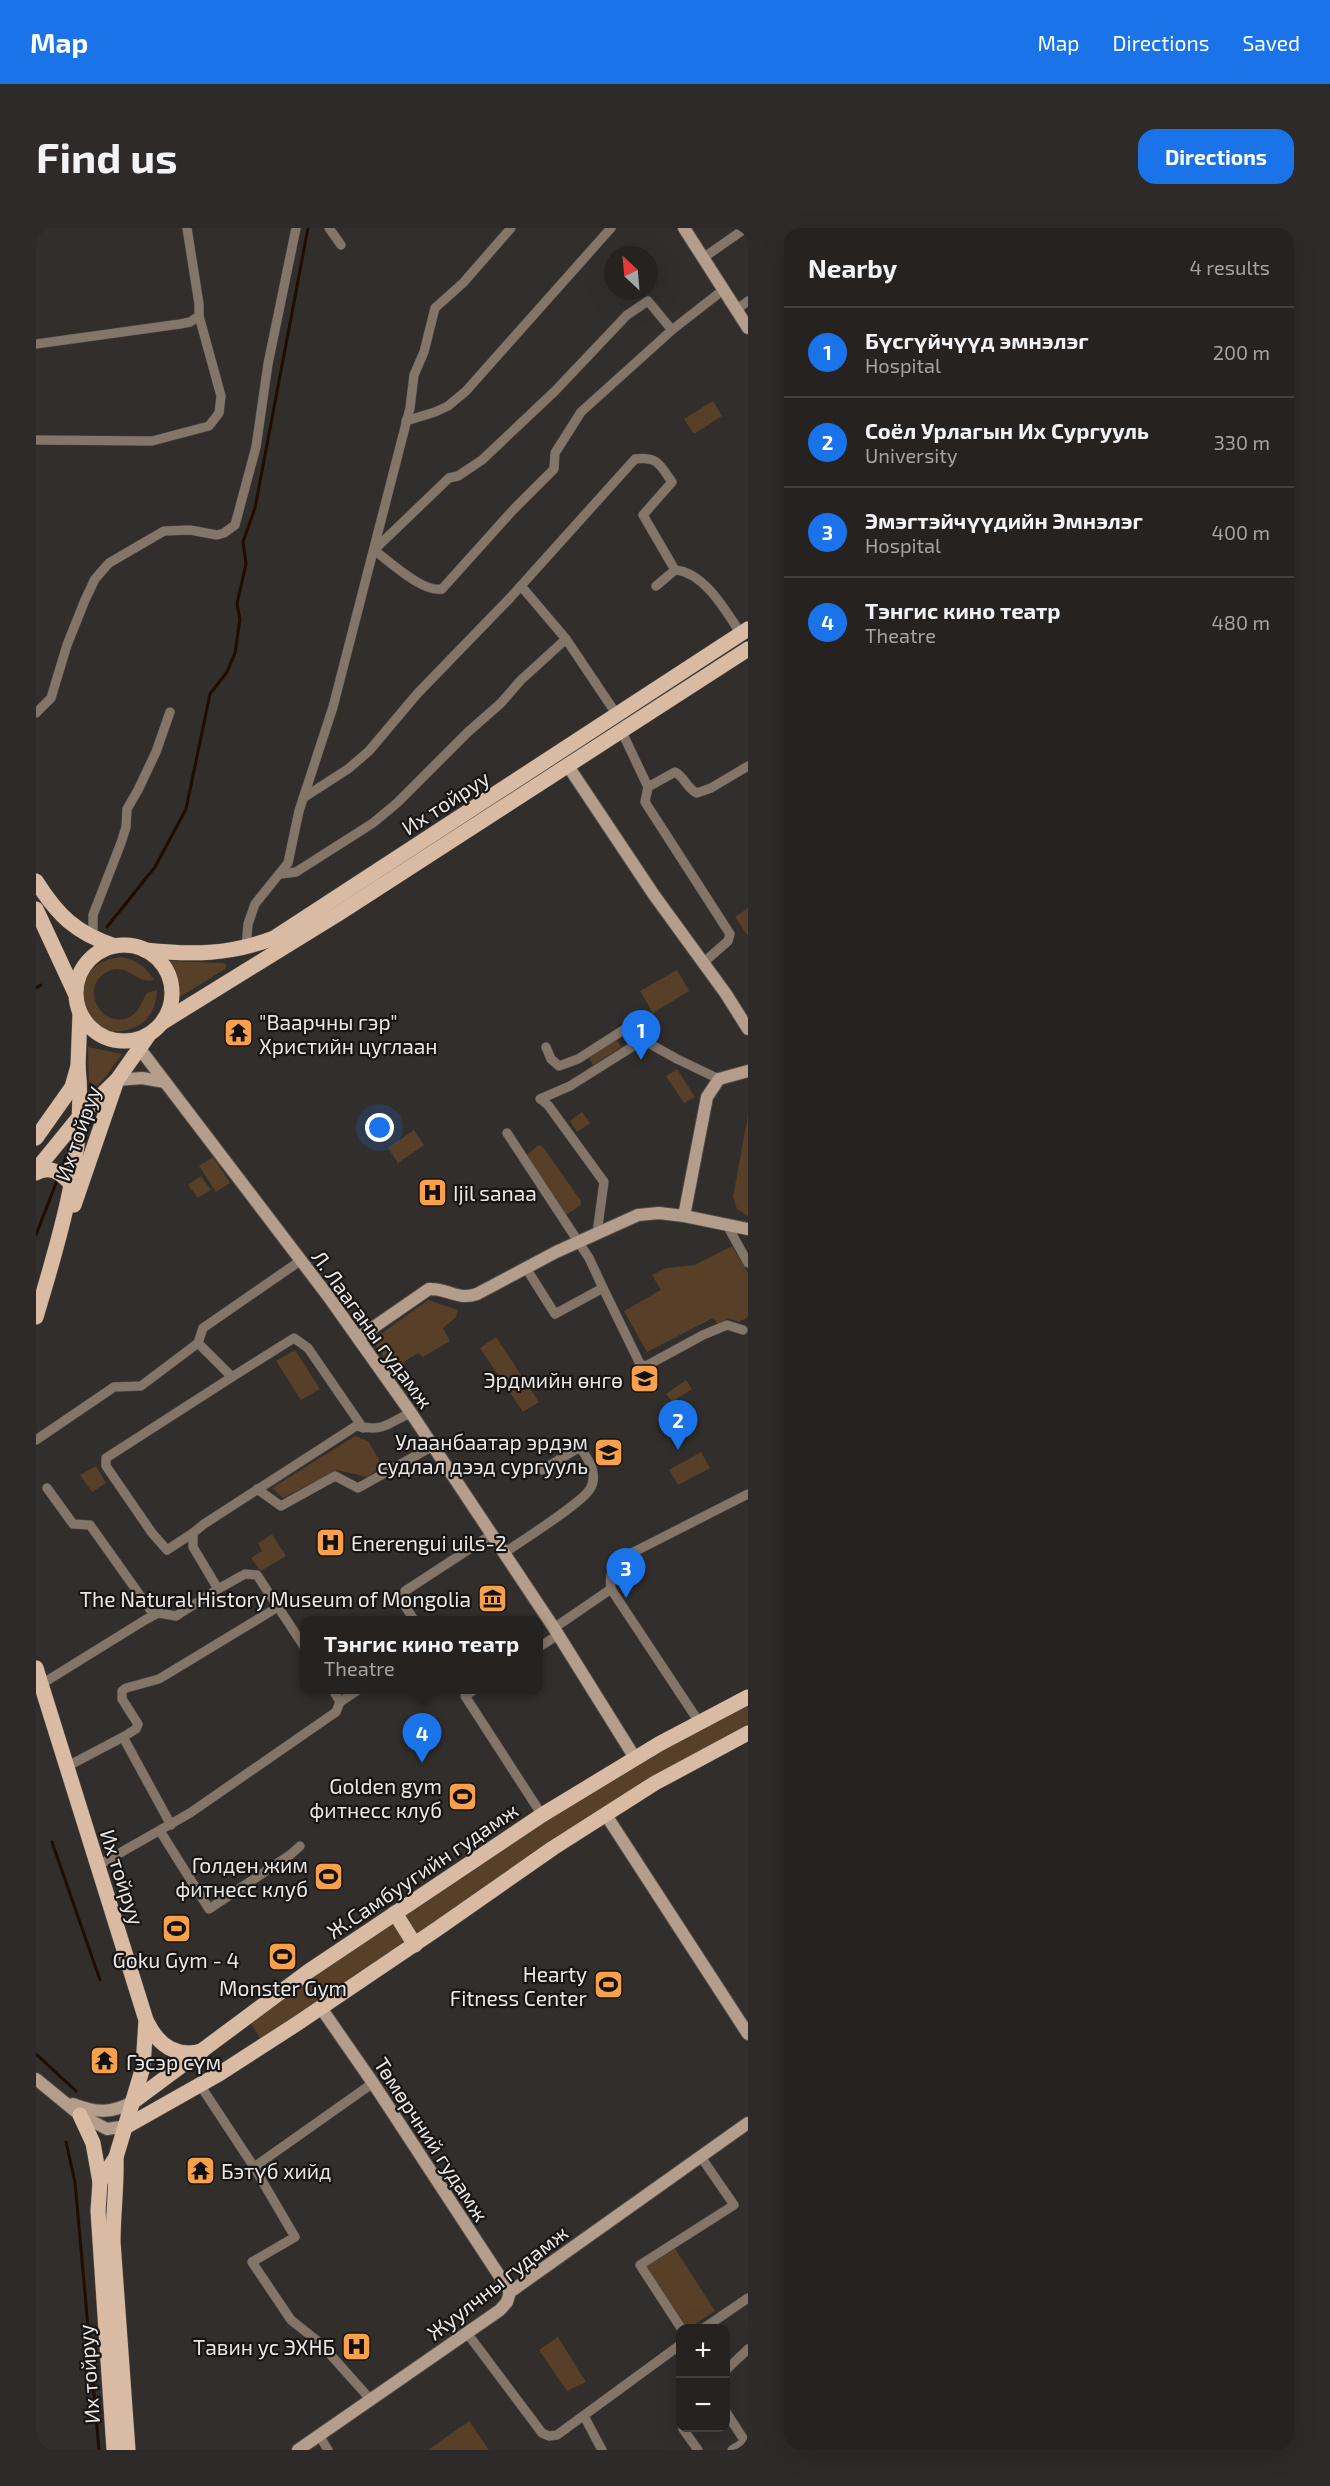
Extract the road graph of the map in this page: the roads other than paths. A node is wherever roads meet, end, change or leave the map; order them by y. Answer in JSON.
{"nodes":[{"id":1,"x":187,"y":228,"type":"edge"},
{"id":2,"x":296,"y":228,"type":"edge"},
{"id":3,"x":329,"y":228,"type":"edge"},
{"id":4,"x":511,"y":228,"type":"edge"},
{"id":5,"x":610,"y":228,"type":"edge"},
{"id":6,"x":684,"y":228,"type":"edge"},
{"id":7,"x":746,"y":228,"type":"edge"},
{"id":8,"x":341,"y":245,"type":"dead end"},
{"id":9,"x":703,"y":258,"type":"junction"},
{"id":10,"x":723,"y":290,"type":"junction"},
{"id":11,"x":748,"y":301,"type":"edge"},
{"id":12,"x":736,"y":310,"type":"junction"},
{"id":13,"x":199,"y":316,"type":"junction"},
{"id":14,"x":748,"y":328,"type":"edge"},
{"id":15,"x":672,"y":330,"type":"junction"},
{"id":16,"x":36,"y":344,"type":"edge"},
{"id":17,"x":406,"y":421,"type":"junction"},
{"id":18,"x":36,"y":440,"type":"edge"},
{"id":19,"x":374,"y":550,"type":"junction"},
{"id":20,"x":675,"y":570,"type":"junction"},
{"id":21,"x":521,"y":586,"type":"junction"},
{"id":22,"x":656,"y":586,"type":"dead end"},
{"id":23,"x":745,"y":632,"type":"edge"},
{"id":24,"x":566,"y":639,"type":"junction"},
{"id":25,"x":748,"y":649,"type":"edge"},
{"id":26,"x":170,"y":712,"type":"dead end"},
{"id":27,"x":36,"y":713,"type":"edge"},
{"id":28,"x":617,"y":715,"type":"junction"},
{"id":29,"x":622,"y":732,"type":"junction"},
{"id":30,"x":568,"y":766,"type":"junction"},
{"id":31,"x":748,"y":766,"type":"edge"},
{"id":32,"x":648,"y":787,"type":"junction"},
{"id":33,"x":303,"y":798,"type":"junction"},
{"id":34,"x":280,"y":873,"type":"junction"},
{"id":35,"x":36,"y":881,"type":"edge"},
{"id":36,"x":36,"y":909,"type":"edge"},
{"id":37,"x":93,"y":938,"type":"junction"},
{"id":38,"x":115,"y":946,"type":"junction"},
{"id":39,"x":246,"y":948,"type":"junction"},
{"id":40,"x":145,"y":950,"type":"junction"},
{"id":41,"x":703,"y":963,"type":"junction"},
{"id":42,"x":75,"y":993,"type":"junction"},
{"id":43,"x":80,"y":1014,"type":"junction"},
{"id":44,"x":163,"y":1022,"type":"junction"},
{"id":45,"x":748,"y":1029,"type":"edge"},
{"id":46,"x":643,"y":1040,"type":"junction"},
{"id":47,"x":144,"y":1042,"type":"junction"},
{"id":48,"x":546,"y":1047,"type":"dead end"},
{"id":49,"x":748,"y":1071,"type":"edge"},
{"id":50,"x":79,"y":1073,"type":"junction"},
{"id":51,"x":719,"y":1079,"type":"junction"},
{"id":52,"x":117,"y":1080,"type":"junction"},
{"id":53,"x":165,"y":1082,"type":"junction"},
{"id":54,"x":80,"y":1116,"type":"junction"},
{"id":55,"x":507,"y":1133,"type":"dead end"},
{"id":56,"x":36,"y":1138,"type":"edge"},
{"id":57,"x":36,"y":1171,"type":"edge"},
{"id":58,"x":71,"y":1184,"type":"junction"},
{"id":59,"x":684,"y":1216,"type":"junction"},
{"id":60,"x":728,"y":1225,"type":"junction"},
{"id":61,"x":748,"y":1229,"type":"edge"},
{"id":62,"x":61,"y":1232,"type":"junction"},
{"id":63,"x":597,"y":1233,"type":"junction"},
{"id":64,"x":578,"y":1242,"type":"junction"},
{"id":65,"x":300,"y":1261,"type":"junction"},
{"id":66,"x":748,"y":1263,"type":"edge"},
{"id":67,"x":526,"y":1268,"type":"junction"},
{"id":68,"x":603,"y":1288,"type":"junction"},
{"id":69,"x":36,"y":1317,"type":"edge"},
{"id":70,"x":746,"y":1332,"type":"edge"},
{"id":71,"x":358,"y":1338,"type":"junction"},
{"id":72,"x":198,"y":1343,"type":"junction"},
{"id":73,"x":232,"y":1377,"type":"junction"},
{"id":74,"x":411,"y":1413,"type":"junction"},
{"id":75,"x":363,"y":1428,"type":"junction"},
{"id":76,"x":36,"y":1440,"type":"edge"},
{"id":77,"x":433,"y":1446,"type":"junction"},
{"id":78,"x":542,"y":1470,"type":"dead end"},
{"id":79,"x":47,"y":1488,"type":"dead end"},
{"id":80,"x":257,"y":1490,"type":"junction"},
{"id":81,"x":748,"y":1494,"type":"edge"},
{"id":82,"x":193,"y":1533,"type":"junction"},
{"id":83,"x":491,"y":1535,"type":"junction"},
{"id":84,"x":504,"y":1552,"type":"junction"},
{"id":85,"x":218,"y":1589,"type":"junction"},
{"id":86,"x":612,"y":1590,"type":"junction"},
{"id":87,"x":278,"y":1607,"type":"junction"},
{"id":88,"x":154,"y":1616,"type":"junction"},
{"id":89,"x":411,"y":1616,"type":"edge"},
{"id":90,"x":556,"y":1631,"type":"junction"},
{"id":91,"x":300,"y":1640,"type":"edge"},
{"id":92,"x":543,"y":1643,"type":"edge"},
{"id":93,"x":36,"y":1668,"type":"edge"},
{"id":94,"x":40,"y":1685,"type":"junction"},
{"id":95,"x":336,"y":1694,"type":"edge"},
{"id":96,"x":351,"y":1694,"type":"edge"},
{"id":97,"x":464,"y":1694,"type":"edge"},
{"id":98,"x":748,"y":1697,"type":"edge"},
{"id":99,"x":340,"y":1702,"type":"junction"},
{"id":100,"x":699,"y":1722,"type":"junction"},
{"id":101,"x":748,"y":1733,"type":"edge"},
{"id":102,"x":123,"y":1737,"type":"junction"},
{"id":103,"x":635,"y":1758,"type":"junction"},
{"id":104,"x":66,"y":1767,"type":"junction"},
{"id":105,"x":542,"y":1815,"type":"junction"},
{"id":106,"x":606,"y":1815,"type":"junction"},
{"id":107,"x":171,"y":1825,"type":"junction"},
{"id":108,"x":160,"y":1831,"type":"junction"},
{"id":109,"x":300,"y":1846,"type":"dead end"},
{"id":110,"x":97,"y":1866,"type":"junction"},
{"id":111,"x":395,"y":1913,"type":"junction"},
{"id":112,"x":415,"y":1945,"type":"junction"},
{"id":113,"x":321,"y":2007,"type":"junction"},
{"id":114,"x":146,"y":2020,"type":"junction"},
{"id":115,"x":748,"y":2034,"type":"edge"},
{"id":116,"x":205,"y":2050,"type":"junction"},
{"id":117,"x":219,"y":2074,"type":"junction"},
{"id":118,"x":36,"y":2079,"type":"edge"},
{"id":119,"x":373,"y":2083,"type":"junction"},
{"id":120,"x":200,"y":2085,"type":"junction"},
{"id":121,"x":64,"y":2101,"type":"junction"},
{"id":122,"x":134,"y":2101,"type":"junction"},
{"id":123,"x":171,"y":2101,"type":"junction"},
{"id":124,"x":80,"y":2115,"type":"junction"},
{"id":125,"x":748,"y":2123,"type":"edge"},
{"id":126,"x":127,"y":2126,"type":"junction"},
{"id":127,"x":116,"y":2157,"type":"junction"},
{"id":128,"x":700,"y":2157,"type":"junction"},
{"id":129,"x":254,"y":2168,"type":"junction"},
{"id":130,"x":100,"y":2182,"type":"junction"},
{"id":131,"x":510,"y":2292,"type":"junction"},
{"id":132,"x":748,"y":2298,"type":"edge"},
{"id":133,"x":678,"y":2324,"type":"edge"},
{"id":134,"x":710,"y":2324,"type":"edge"},
{"id":135,"x":467,"y":2333,"type":"junction"},
{"id":136,"x":676,"y":2349,"type":"edge"},
{"id":137,"x":748,"y":2349,"type":"edge"},
{"id":138,"x":730,"y":2366,"type":"edge"},
{"id":139,"x":371,"y":2400,"type":"junction"},
{"id":140,"x":584,"y":2416,"type":"junction"},
{"id":141,"x":730,"y":2418,"type":"edge"},
{"id":142,"x":685,"y":2432,"type":"edge"},
{"id":143,"x":319,"y":2435,"type":"junction"},
{"id":144,"x":747,"y":2444,"type":"edge"},
{"id":145,"x":114,"y":2450,"type":"edge"},
{"id":146,"x":128,"y":2450,"type":"edge"},
{"id":147,"x":298,"y":2450,"type":"edge"},
{"id":148,"x":328,"y":2450,"type":"edge"},
{"id":149,"x":602,"y":2450,"type":"edge"},
{"id":150,"x":698,"y":2450,"type":"edge"},
{"id":151,"x":732,"y":2450,"type":"edge"}],
"edges":[{"from":1,"to":13,"type":"street"},
{"from":2,"to":27,"type":"street"},
{"from":3,"to":8,"type":"street"},
{"from":4,"to":17,"type":"street"},
{"from":5,"to":17,"type":"street"},
{"from":6,"to":9,"type":"main road"},
{"from":7,"to":9,"type":"street"},
{"from":9,"to":10,"type":"main road"},
{"from":10,"to":12,"type":"main road"},
{"from":10,"to":15,"type":"street"},
{"from":11,"to":12,"type":"street"},
{"from":12,"to":14,"type":"main road"},
{"from":13,"to":16,"type":"street"},
{"from":13,"to":18,"type":"street"},
{"from":15,"to":19,"type":"street"},
{"from":15,"to":19,"type":"street"},
{"from":17,"to":19,"type":"street"},
{"from":19,"to":33,"type":"street"},
{"from":20,"to":21,"type":"street"},
{"from":20,"to":22,"type":"street"},
{"from":20,"to":23,"type":"street"},
{"from":21,"to":24,"type":"street"},
{"from":21,"to":33,"type":"street"},
{"from":23,"to":28,"type":"main road","name":"Их тойруу"},
{"from":24,"to":28,"type":"street"},
{"from":24,"to":34,"type":"street"},
{"from":25,"to":29,"type":"main road","name":"Их тойруу"},
{"from":26,"to":37,"type":"street"},
{"from":28,"to":39,"type":"main road","name":"Их тойруу"},
{"from":29,"to":30,"type":"main road","name":"Их тойруу"},
{"from":29,"to":32,"type":"street"},
{"from":30,"to":41,"type":"main road"},
{"from":30,"to":44,"type":"main road","name":"Их тойруу"},
{"from":31,"to":32,"type":"street"},
{"from":32,"to":41,"type":"street"},
{"from":33,"to":34,"type":"street"},
{"from":34,"to":39,"type":"street"},
{"from":35,"to":37,"type":"main road"},
{"from":36,"to":42,"type":"main road"},
{"from":37,"to":38,"type":"main road"},
{"from":38,"to":40,"type":"main road"},
{"from":38,"to":42,"type":"main road"},
{"from":39,"to":40,"type":"main road","name":"Их тойруу"},
{"from":40,"to":44,"type":"main road"},
{"from":41,"to":45,"type":"main road"},
{"from":42,"to":43,"type":"main road"},
{"from":43,"to":47,"type":"main road"},
{"from":43,"to":50,"type":"main road"},
{"from":44,"to":47,"type":"main road"},
{"from":46,"to":48,"type":"street"},
{"from":46,"to":51,"type":"street"},
{"from":46,"to":63,"type":"street"},
{"from":47,"to":52,"type":"main road","name":"Их тойруу"},
{"from":47,"to":53,"type":"main road","name":"Л. Лааганы гудамж"},
{"from":49,"to":51,"type":"main road"},
{"from":50,"to":52,"type":"main road"},
{"from":50,"to":54,"type":"main road"},
{"from":50,"to":56,"type":"main road"},
{"from":51,"to":59,"type":"main road"},
{"from":52,"to":53,"type":"main road"},
{"from":52,"to":54,"type":"main road","name":"Их тойруу"},
{"from":52,"to":62,"type":"main road","name":"Их тойруу"},
{"from":53,"to":65,"type":"main road","name":"Л. Лааганы гудамж"},
{"from":54,"to":57,"type":"main road"},
{"from":54,"to":58,"type":"main road","name":"Их тойруу"},
{"from":55,"to":64,"type":"street"},
{"from":57,"to":58,"type":"main road"},
{"from":58,"to":62,"type":"main road","name":"Их тойруу"},
{"from":59,"to":60,"type":"main road"},
{"from":59,"to":63,"type":"main road"},
{"from":60,"to":61,"type":"main road"},
{"from":60,"to":66,"type":"street"},
{"from":62,"to":69,"type":"main road","name":"Их тойруу"},
{"from":63,"to":64,"type":"main road"},
{"from":64,"to":67,"type":"main road"},
{"from":64,"to":68,"type":"street"},
{"from":65,"to":71,"type":"main road","name":"Л. Лааганы гудамж"},
{"from":65,"to":72,"type":"street"},
{"from":67,"to":68,"type":"street"},
{"from":67,"to":71,"type":"main road"},
{"from":68,"to":70,"type":"street"},
{"from":71,"to":74,"type":"main road","name":"Л. Лааганы гудамж"},
{"from":72,"to":73,"type":"street"},
{"from":72,"to":76,"type":"street"},
{"from":73,"to":75,"type":"street"},
{"from":73,"to":82,"type":"street"},
{"from":74,"to":75,"type":"street"},
{"from":74,"to":77,"type":"main road","name":"Л. Лааганы гудамж"},
{"from":75,"to":80,"type":"street"},
{"from":77,"to":80,"type":"street"},
{"from":77,"to":83,"type":"main road","name":"Л. Лааганы гудамж"},
{"from":78,"to":84,"type":"street"},
{"from":79,"to":88,"type":"street"},
{"from":80,"to":82,"type":"street"},
{"from":81,"to":86,"type":"street"},
{"from":82,"to":85,"type":"street"},
{"from":83,"to":84,"type":"main road","name":"Л. Лааганы гудамж"},
{"from":83,"to":89,"type":"street"},
{"from":84,"to":90,"type":"main road","name":"Л. Лааганы гудамж"},
{"from":85,"to":87,"type":"street"},
{"from":85,"to":88,"type":"street"},
{"from":86,"to":90,"type":"street"},
{"from":86,"to":100,"type":"street"},
{"from":87,"to":91,"type":"street"},
{"from":87,"to":102,"type":"street"},
{"from":88,"to":94,"type":"street"},
{"from":90,"to":92,"type":"street"},
{"from":90,"to":103,"type":"main road","name":"Л. Лааганы гудамж"},
{"from":93,"to":94,"type":"main road","name":"Их тойруу"},
{"from":94,"to":104,"type":"main road","name":"Их тойруу"},
{"from":95,"to":99,"type":"street"},
{"from":96,"to":99,"type":"street"},
{"from":97,"to":105,"type":"street"},
{"from":98,"to":100,"type":"main road","name":"Ж.Самбуугийн гудамж"},
{"from":99,"to":107,"type":"street"},
{"from":100,"to":103,"type":"main road","name":"Ж.Самбуугийн гудамж"},
{"from":101,"to":106,"type":"main road"},
{"from":102,"to":104,"type":"street"},
{"from":102,"to":107,"type":"street"},
{"from":103,"to":105,"type":"main road","name":"Ж.Самбуугийн гудамж"},
{"from":104,"to":110,"type":"main road","name":"Их тойруу"},
{"from":105,"to":111,"type":"main road","name":"Ж.Самбуугийн гудамж"},
{"from":106,"to":112,"type":"main road"},
{"from":106,"to":115,"type":"main road"},
{"from":107,"to":108,"type":"street"},
{"from":108,"to":109,"type":"street"},
{"from":108,"to":110,"type":"street"},
{"from":110,"to":114,"type":"main road","name":"Их тойруу"},
{"from":111,"to":112,"type":"main road"},
{"from":111,"to":116,"type":"main road","name":"Ж.Самбуугийн гудамж"},
{"from":112,"to":113,"type":"main road"},
{"from":113,"to":117,"type":"main road"},
{"from":113,"to":119,"type":"main road","name":"Төмөрчний гудамж"},
{"from":114,"to":116,"type":"main road"},
{"from":114,"to":122,"type":"main road","name":"Их тойруу"},
{"from":116,"to":117,"type":"main road"},
{"from":116,"to":122,"type":"main road","name":"Ж.Самбуугийн гудамж"},
{"from":117,"to":120,"type":"main road"},
{"from":118,"to":121,"type":"main road"},
{"from":119,"to":129,"type":"street"},
{"from":119,"to":131,"type":"main road","name":"Төмөрчний гудамж"},
{"from":120,"to":123,"type":"main road"},
{"from":120,"to":129,"type":"street"},
{"from":121,"to":122,"type":"main road"},
{"from":121,"to":124,"type":"main road"},
{"from":122,"to":126,"type":"main road","name":"Их тойруу"},
{"from":123,"to":126,"type":"main road"},
{"from":123,"to":127,"type":"main road"},
{"from":124,"to":126,"type":"main road"},
{"from":124,"to":130,"type":"main road"},
{"from":125,"to":128,"type":"main road","name":"Жуулчны гудамж"},
{"from":126,"to":127,"type":"main road","name":"Их тойруу"},
{"from":127,"to":130,"type":"main road","name":"Их тойруу"},
{"from":127,"to":146,"type":"main road","name":"Их тойруу"},
{"from":128,"to":131,"type":"main road","name":"Жуулчны гудамж"},
{"from":128,"to":133,"type":"street"},
{"from":129,"to":139,"type":"street"},
{"from":130,"to":145,"type":"main road","name":"Их тойруу"},
{"from":131,"to":135,"type":"main road","name":"Жуулчны гудамж"},
{"from":132,"to":134,"type":"street"},
{"from":135,"to":139,"type":"main road","name":"Жуулчны гудамж"},
{"from":135,"to":140,"type":"street"},
{"from":136,"to":140,"type":"street"},
{"from":137,"to":138,"type":"street"},
{"from":139,"to":143,"type":"main road","name":"Жуулчны гудамж"},
{"from":140,"to":149,"type":"street"},
{"from":141,"to":144,"type":"street"},
{"from":142,"to":150,"type":"street"},
{"from":143,"to":147,"type":"main road","name":"Жуулчны гудамж"},
{"from":143,"to":148,"type":"street"},
{"from":144,"to":151,"type":"street"}]}
